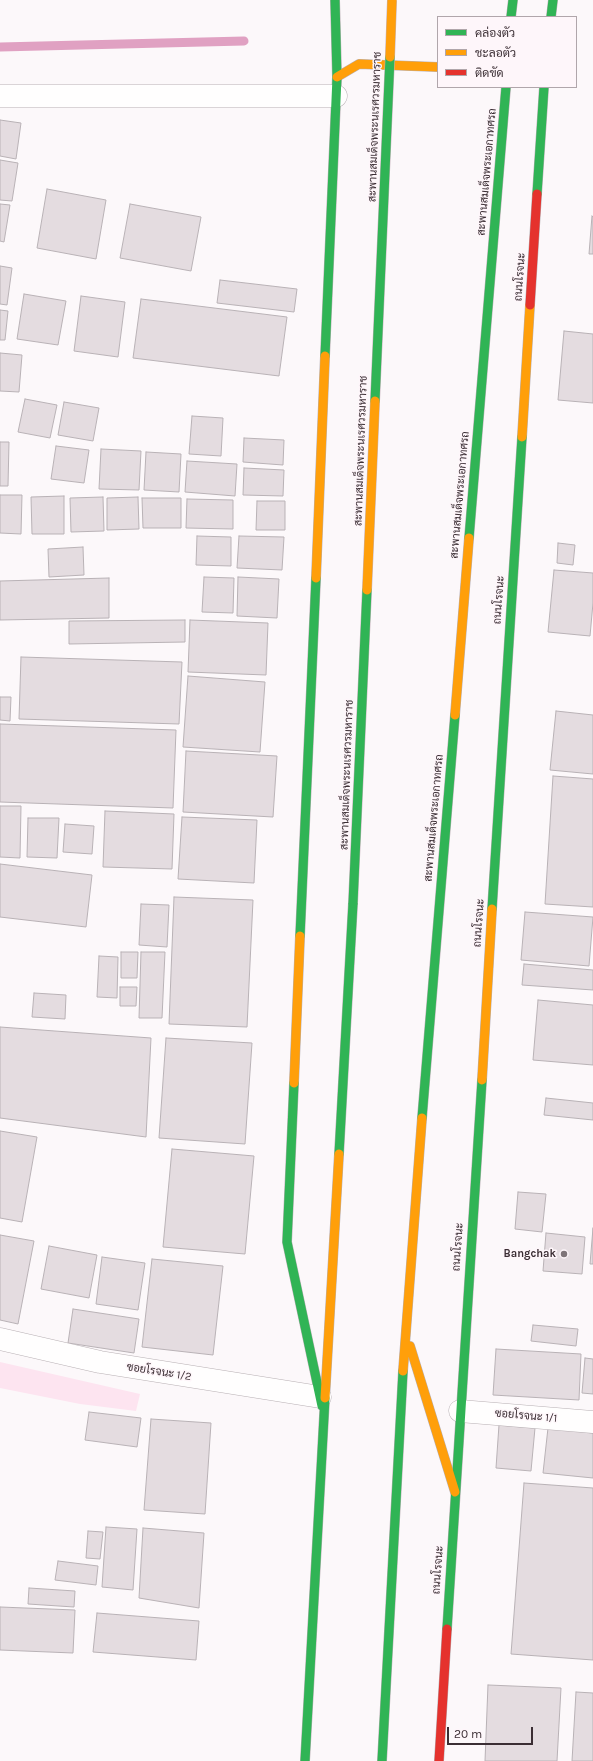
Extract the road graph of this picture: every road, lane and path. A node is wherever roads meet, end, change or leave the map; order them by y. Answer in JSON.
{"nodes":[{"id":1,"x":335,"y":0,"type":"edge"},
{"id":2,"x":392,"y":0,"type":"edge"},
{"id":3,"x":513,"y":0,"type":"edge"},
{"id":4,"x":553,"y":0,"type":"edge"},
{"id":5,"x":511,"y":16,"type":"edge"},
{"id":6,"x":551,"y":16,"type":"edge"},
{"id":7,"x":437,"y":67,"type":"edge"},
{"id":8,"x":336,"y":86,"type":"junction"},
{"id":9,"x":506,"y":88,"type":"edge"},
{"id":10,"x":544,"y":88,"type":"edge"},
{"id":11,"x":0,"y":96,"type":"edge"},
{"id":12,"x":405,"y":1332,"type":"junction"},
{"id":13,"x":0,"y":1339,"type":"edge"},
{"id":14,"x":320,"y":1398,"type":"junction"},
{"id":15,"x":460,"y":1411,"type":"junction"},
{"id":16,"x":324,"y":1419,"type":"junction"},
{"id":17,"x":593,"y":1422,"type":"edge"},
{"id":18,"x":455,"y":1492,"type":"junction"},
{"id":19,"x":305,"y":1761,"type":"edge"},
{"id":20,"x":382,"y":1761,"type":"edge"},
{"id":21,"x":439,"y":1761,"type":"edge"}],
"edges":[{"from":1,"to":8,"type":"main road"},
{"from":2,"to":16,"type":"main road","name":"สะพานสมเด็จพระนเรศวรมหาราช","bridge":true},
{"from":3,"to":5,"type":"main road"},
{"from":4,"to":6,"type":"main road"},
{"from":7,"to":8,"type":"main road"},
{"from":8,"to":11,"type":"street"},
{"from":8,"to":14,"type":"main road"},
{"from":9,"to":12,"type":"main road","name":"สะพานสมเด็จพระเอกาทศรถ"},
{"from":10,"to":15,"type":"main road","name":"ถนนโรจนะ"},
{"from":12,"to":18,"type":"main road"},
{"from":12,"to":20,"type":"main road"},
{"from":13,"to":14,"type":"street","name":"ซอยโรจนะ 1/2"},
{"from":14,"to":16,"type":"main road"},
{"from":15,"to":17,"type":"street","name":"ซอยโรจนะ 1/1"},
{"from":15,"to":18,"type":"main road","name":"ถนนโรจนะ"},
{"from":16,"to":19,"type":"main road"},
{"from":18,"to":21,"type":"main road","name":"ถนนโรจนะ"}]}
